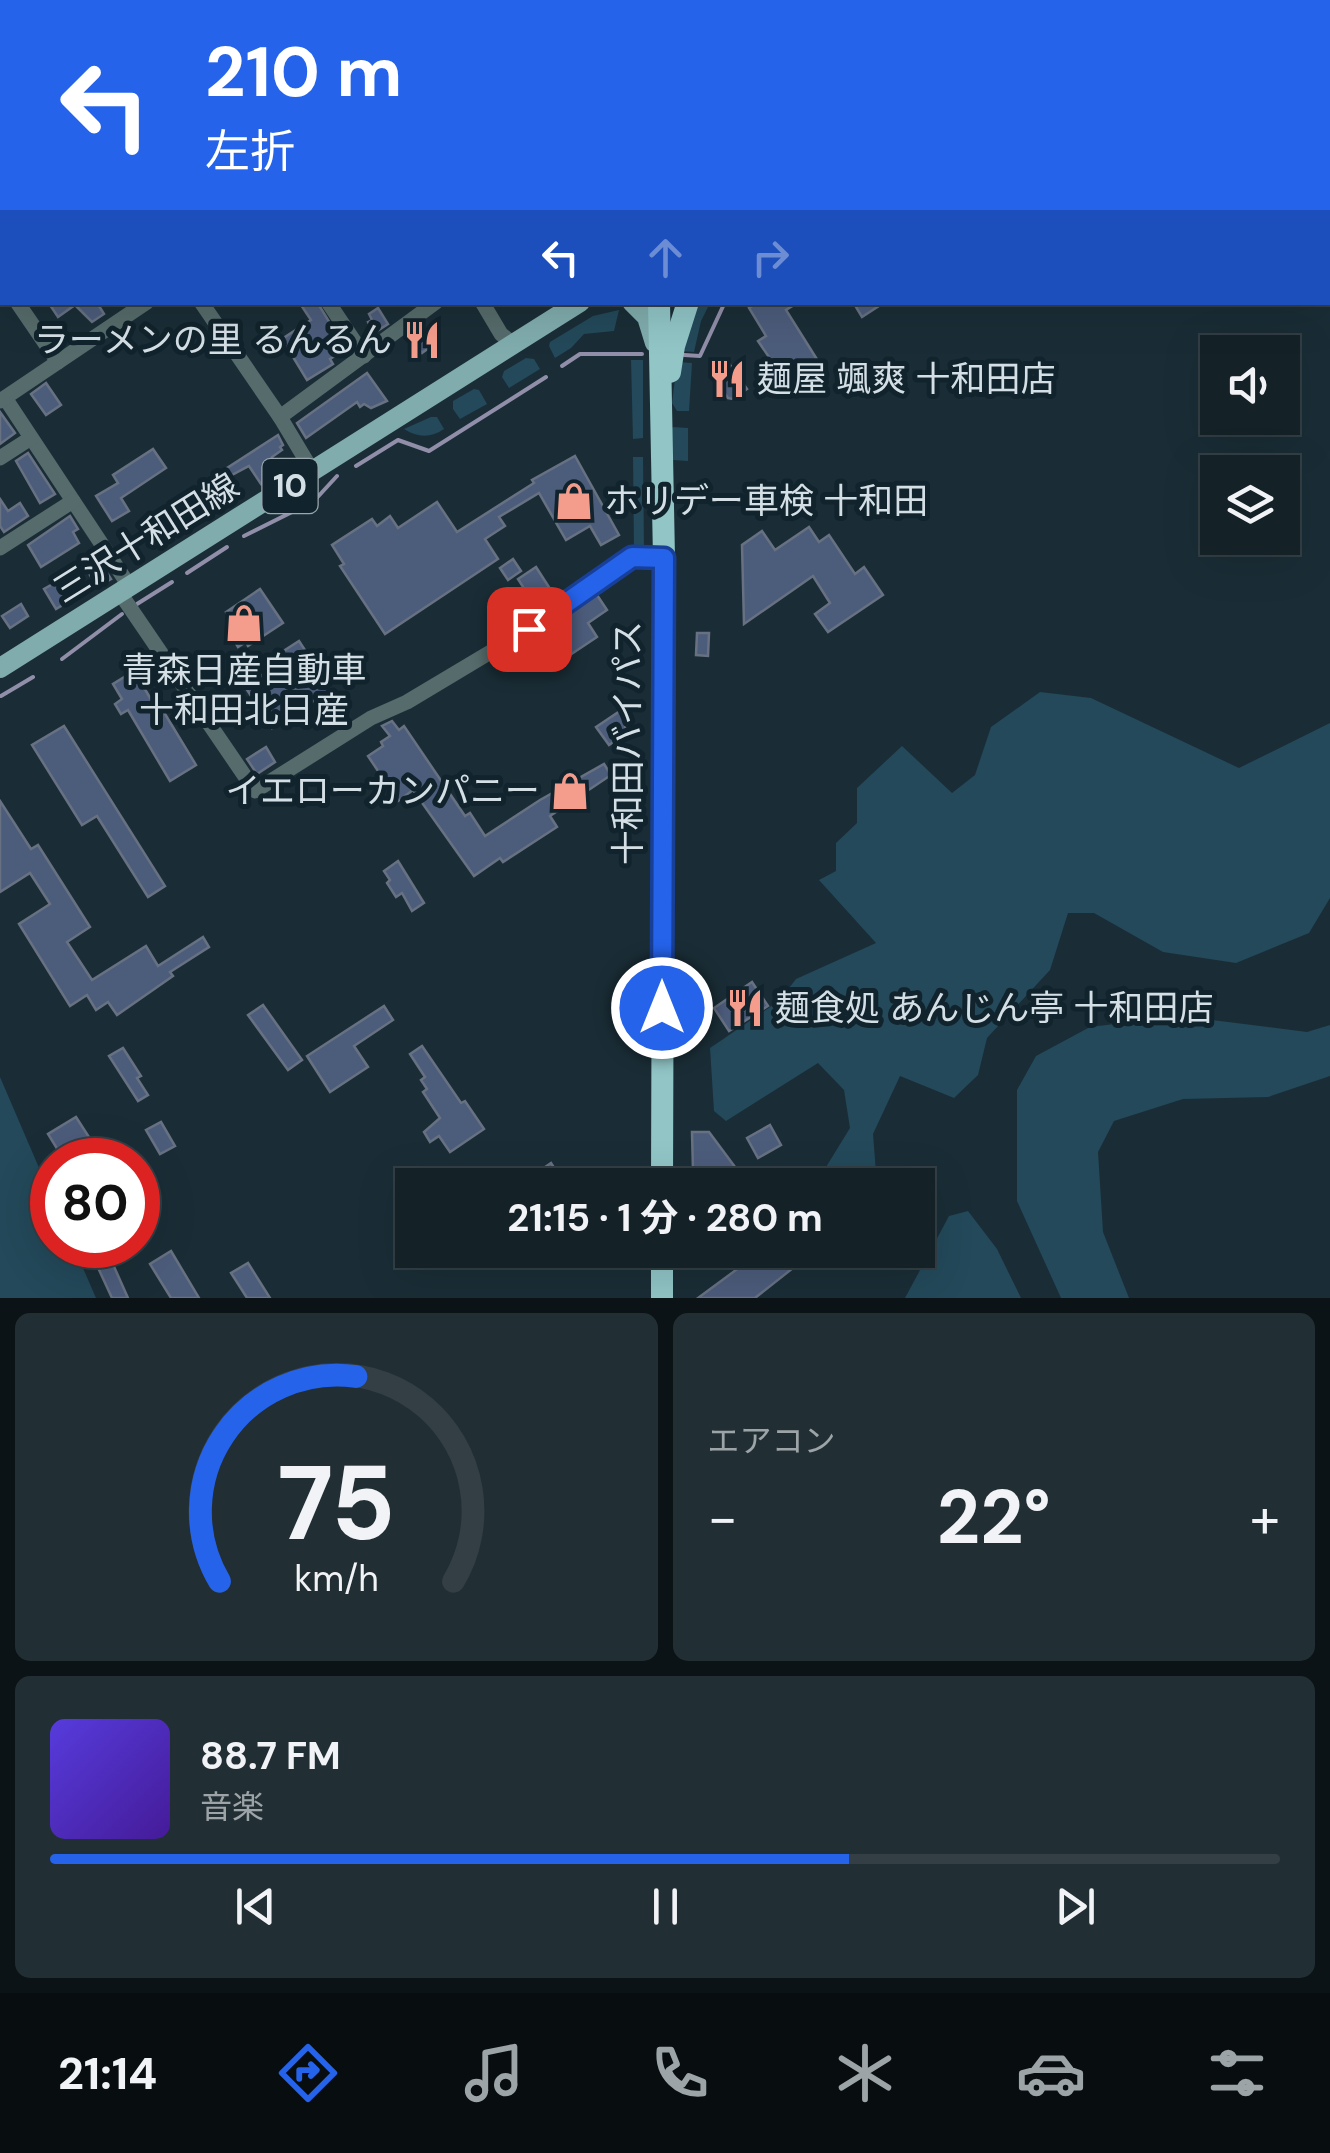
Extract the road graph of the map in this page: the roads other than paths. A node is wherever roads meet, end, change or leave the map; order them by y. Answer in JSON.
{"nodes":[{"id":1,"x":20,"y":305,"type":"edge"},
{"id":2,"x":143,"y":305,"type":"edge"},
{"id":3,"x":202,"y":305,"type":"edge"},
{"id":4,"x":330,"y":305,"type":"edge"},
{"id":5,"x":432,"y":305,"type":"edge"},
{"id":6,"x":484,"y":305,"type":"edge"},
{"id":7,"x":635,"y":305,"type":"edge"},
{"id":8,"x":659,"y":305,"type":"edge"},
{"id":9,"x":684,"y":306,"type":"edge"},
{"id":10,"x":571,"y":308,"type":"edge"},
{"id":11,"x":513,"y":344,"type":"junction"},
{"id":12,"x":364,"y":356,"type":"junction"},
{"id":13,"x":659,"y":359,"type":"junction"},
{"id":14,"x":58,"y":362,"type":"junction"},
{"id":15,"x":2,"y":400,"type":"edge"},
{"id":16,"x":280,"y":418,"type":"junction"},
{"id":17,"x":663,"y":420,"type":"junction"},
{"id":18,"x":31,"y":438,"type":"junction"},
{"id":19,"x":0,"y":458,"type":"edge"},
{"id":20,"x":312,"y":472,"type":"junction"},
{"id":21,"x":73,"y":501,"type":"junction"},
{"id":22,"x":0,"y":548,"type":"edge"},
{"id":23,"x":664,"y":558,"type":"junction"},
{"id":24,"x":125,"y":590,"type":"junction"},
{"id":25,"x":0,"y":668,"type":"edge"},
{"id":26,"x":662,"y":1168,"type":"edge"},
{"id":27,"x":662,"y":1268,"type":"edge"},
{"id":28,"x":662,"y":1298,"type":"edge"}],
"edges":[{"from":1,"to":14,"type":"street"},
{"from":2,"to":14,"type":"street"},
{"from":3,"to":16,"type":"street"},
{"from":4,"to":12,"type":"street"},
{"from":5,"to":12,"type":"street"},
{"from":6,"to":11,"type":"street"},
{"from":7,"to":13,"type":"main road"},
{"from":8,"to":13,"type":"highway","name":"十和田バイパス"},
{"from":9,"to":17,"type":"highway"},
{"from":10,"to":11,"type":"main road","name":"三沢十和田線","number":"10"},
{"from":11,"to":20,"type":"main road","name":"三沢十和田線","number":"10"},
{"from":12,"to":16,"type":"street"},
{"from":13,"to":17,"type":"highway","name":"十和田バイパス"},
{"from":14,"to":15,"type":"street"},
{"from":15,"to":18,"type":"street"},
{"from":16,"to":20,"type":"street"},
{"from":17,"to":23,"type":"highway","name":"十和田バイパス"},
{"from":18,"to":19,"type":"street"},
{"from":18,"to":21,"type":"street"},
{"from":20,"to":24,"type":"main road","name":"三沢十和田線","number":"10"},
{"from":21,"to":22,"type":"street"},
{"from":21,"to":24,"type":"street"},
{"from":23,"to":24,"type":"street"},
{"from":23,"to":26,"type":"highway","name":"十和田バイパス"},
{"from":24,"to":25,"type":"main road","name":"三沢十和田線","number":"10"},
{"from":27,"to":28,"type":"highway"}]}
